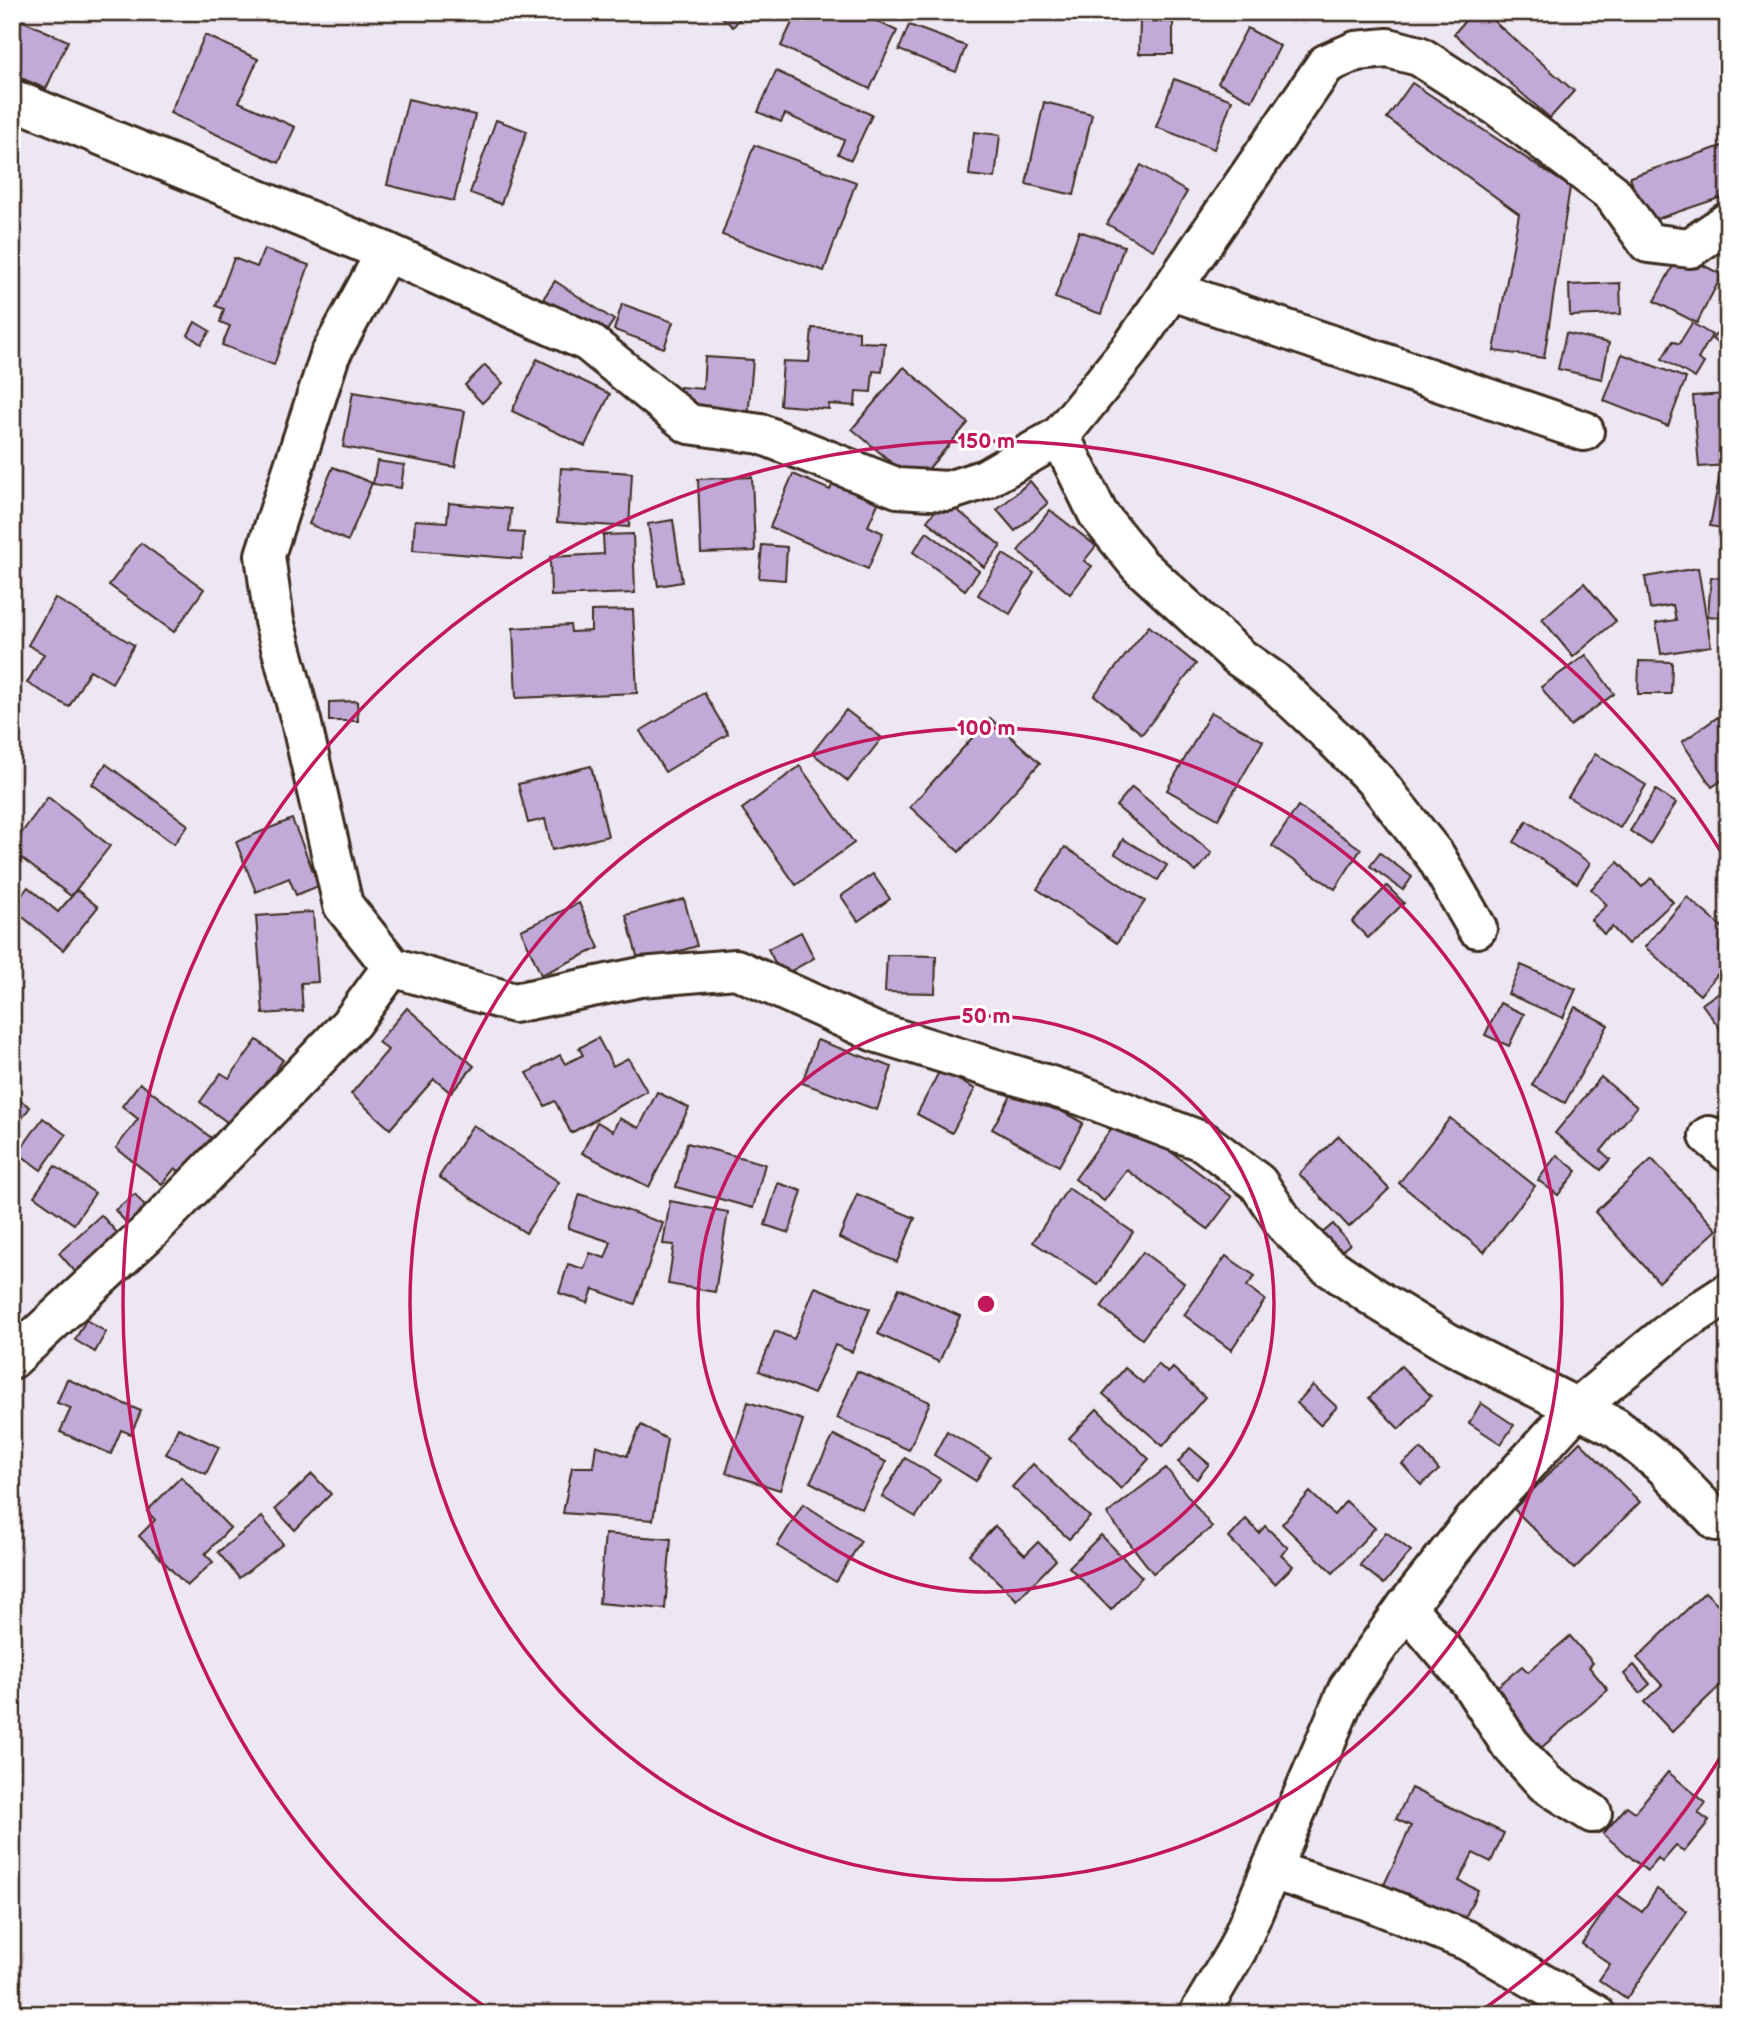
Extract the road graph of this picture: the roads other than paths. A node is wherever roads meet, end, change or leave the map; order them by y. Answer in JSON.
{"nodes":[{"id":1,"x":12,"y":99,"type":"edge"},
{"id":2,"x":1728,"y":222,"type":"edge"},
{"id":3,"x":386,"y":252,"type":"junction"},
{"id":4,"x":1170,"y":290,"type":"junction"},
{"id":5,"x":1584,"y":431,"type":"dead end"},
{"id":6,"x":1060,"y":436,"type":"junction"},
{"id":7,"x":1477,"y":928,"type":"dead end"},
{"id":8,"x":392,"y":967,"type":"junction"},
{"id":9,"x":1728,"y":1293,"type":"edge"},
{"id":10,"x":12,"y":1359,"type":"edge"},
{"id":11,"x":1577,"y":1407,"type":"junction"},
{"id":12,"x":1717,"y":1521,"type":"dead end"},
{"id":13,"x":1406,"y":1607,"type":"junction"},
{"id":14,"x":1592,"y":1814,"type":"dead end"},
{"id":15,"x":1271,"y":1870,"type":"junction"},
{"id":16,"x":1199,"y":2014,"type":"edge"},
{"id":17,"x":1595,"y":2014,"type":"edge"}],
"edges":[{"from":1,"to":3,"type":"street"},
{"from":2,"to":4,"type":"street"},
{"from":3,"to":6,"type":"street"},
{"from":3,"to":8,"type":"street"},
{"from":4,"to":5,"type":"street"},
{"from":4,"to":6,"type":"street"},
{"from":6,"to":7,"type":"street"},
{"from":8,"to":10,"type":"street"},
{"from":8,"to":11,"type":"street"},
{"from":9,"to":11,"type":"street"},
{"from":11,"to":12,"type":"street"},
{"from":11,"to":13,"type":"street"},
{"from":13,"to":14,"type":"street"},
{"from":13,"to":15,"type":"street"},
{"from":15,"to":16,"type":"street"},
{"from":15,"to":17,"type":"street"}]}
